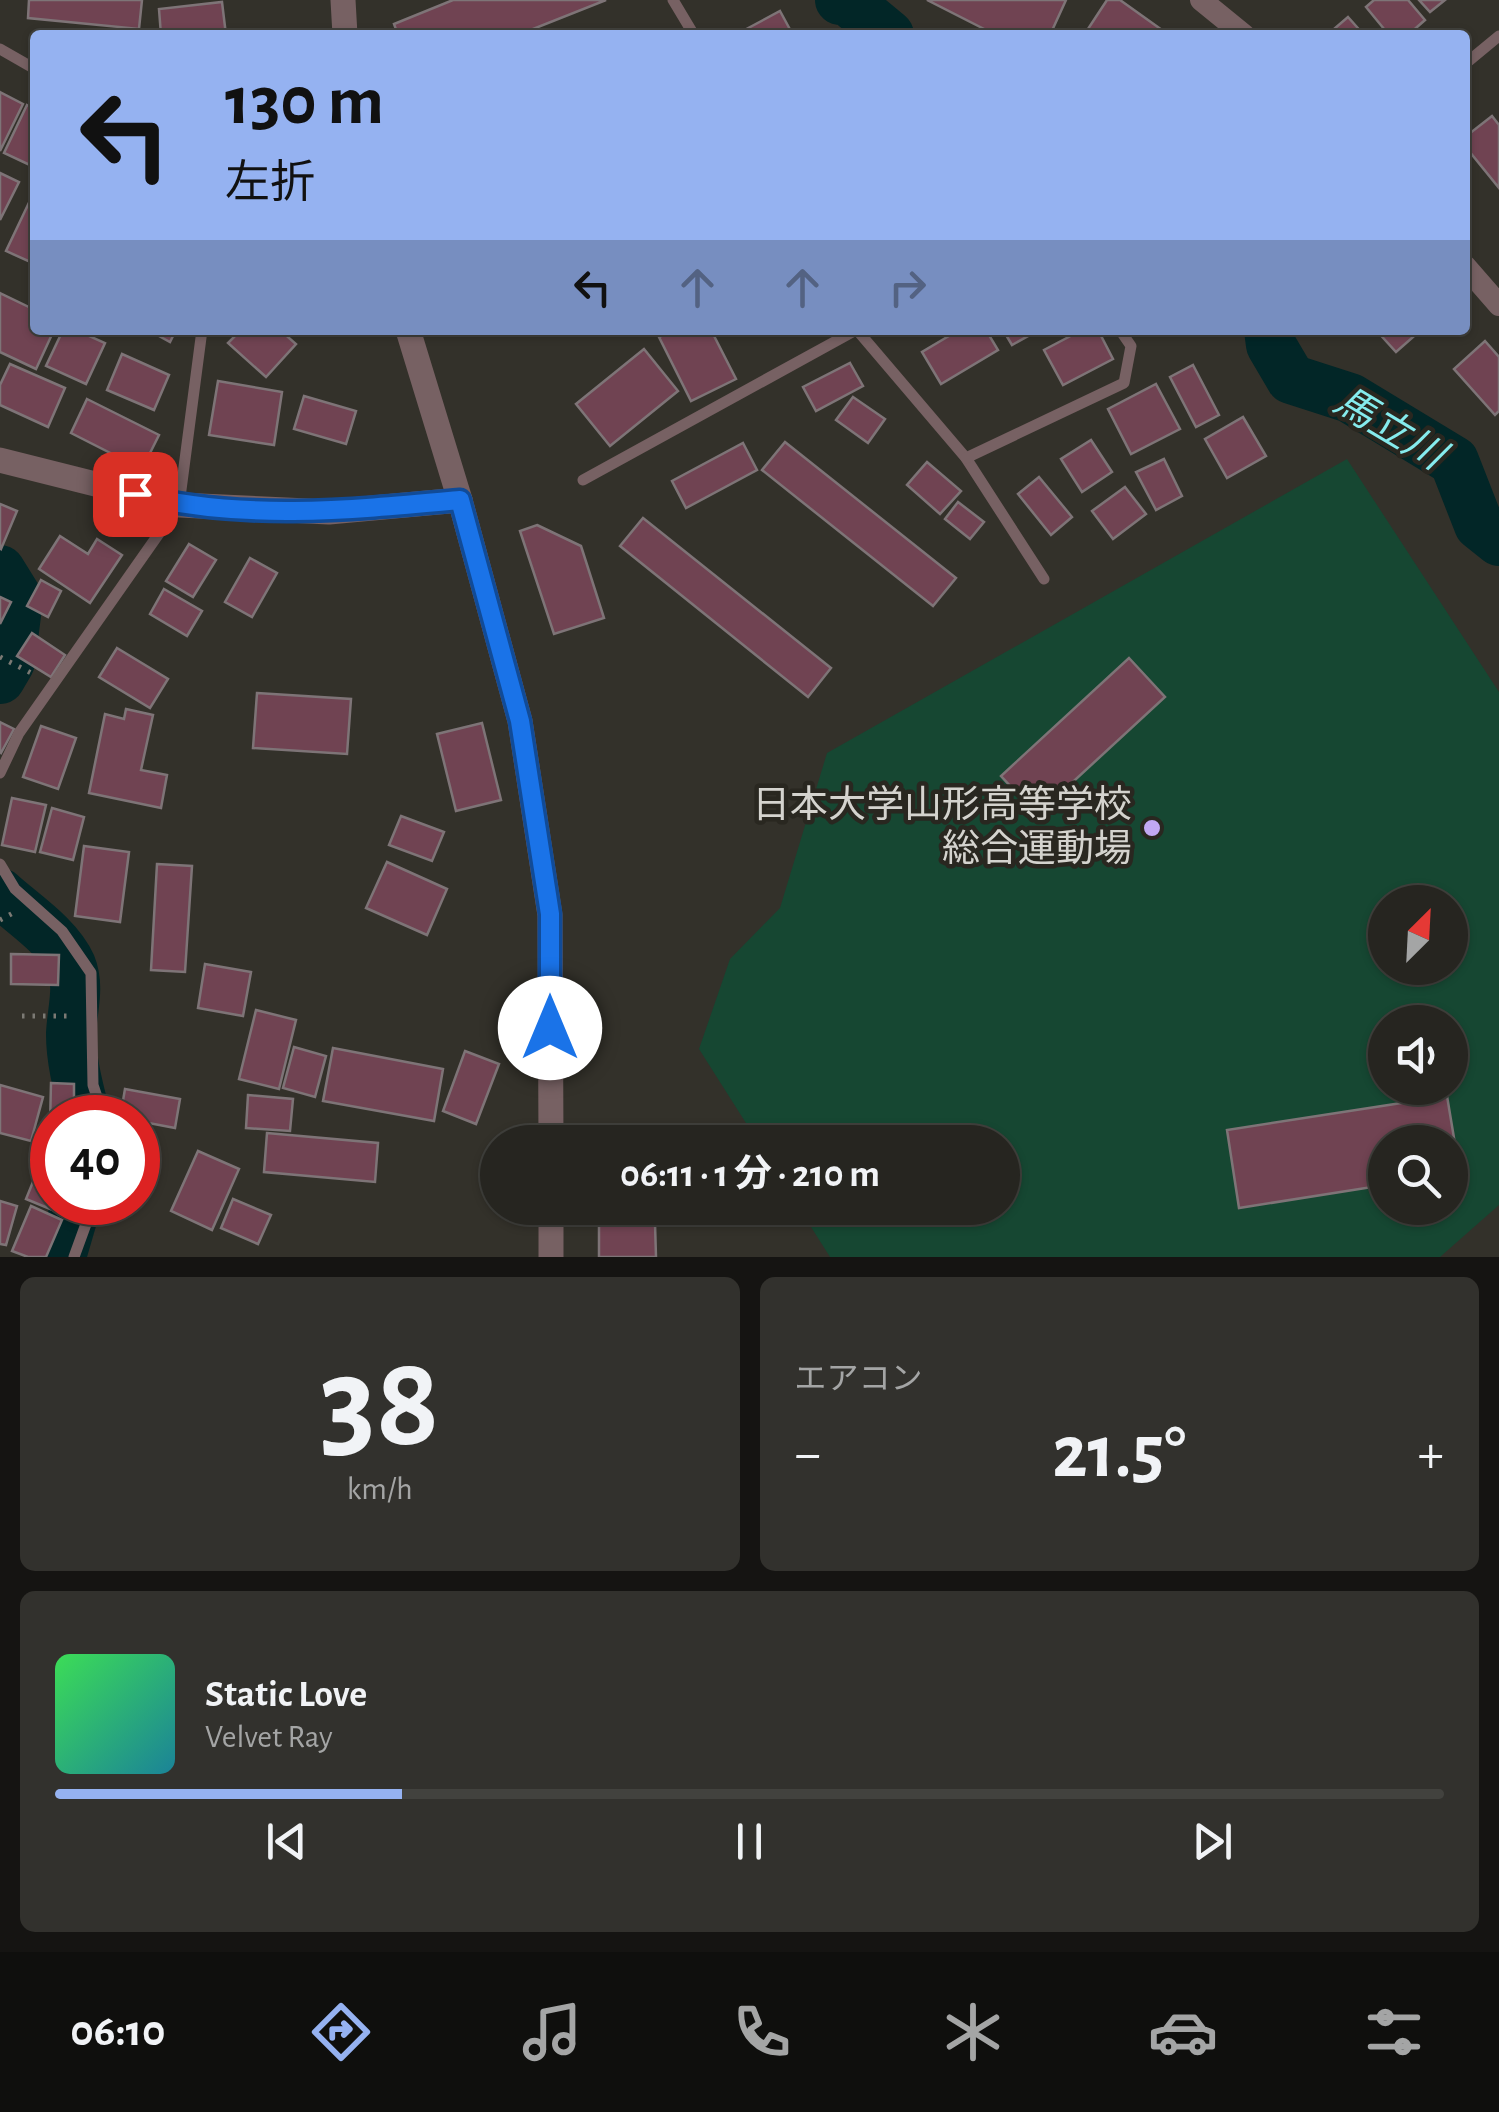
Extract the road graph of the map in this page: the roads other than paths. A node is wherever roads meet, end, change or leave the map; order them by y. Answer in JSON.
{"nodes":[{"id":1,"x":673,"y":0,"type":"edge"},
{"id":2,"x":1206,"y":1,"type":"edge"},
{"id":3,"x":343,"y":2,"type":"edge"},
{"id":4,"x":344,"y":30,"type":"edge"},
{"id":5,"x":691,"y":30,"type":"edge"},
{"id":6,"x":1238,"y":30,"type":"edge"},
{"id":7,"x":1499,"y":36,"type":"edge"},
{"id":8,"x":0,"y":49,"type":"edge"},
{"id":9,"x":1470,"y":60,"type":"edge"},
{"id":10,"x":30,"y":66,"type":"edge"},
{"id":11,"x":1470,"y":272,"type":"edge"},
{"id":12,"x":1499,"y":304,"type":"edge"},
{"id":13,"x":201,"y":335,"type":"edge"},
{"id":14,"x":410,"y":335,"type":"edge"},
{"id":15,"x":847,"y":335,"type":"edge"},
{"id":16,"x":860,"y":335,"type":"edge"},
{"id":17,"x":1123,"y":335,"type":"edge"},
{"id":18,"x":966,"y":458,"type":"junction"},
{"id":19,"x":0,"y":460,"type":"edge"},
{"id":20,"x":584,"y":480,"type":"dead end"},
{"id":21,"x":460,"y":500,"type":"junction"},
{"id":22,"x":179,"y":505,"type":"junction"},
{"id":23,"x":1044,"y":579,"type":"dead end"},
{"id":24,"x":0,"y":773,"type":"edge"},
{"id":25,"x":0,"y":864,"type":"edge"},
{"id":26,"x":96,"y":1095,"type":"edge"},
{"id":27,"x":551,"y":1125,"type":"edge"},
{"id":28,"x":86,"y":1225,"type":"edge"},
{"id":29,"x":551,"y":1225,"type":"edge"},
{"id":30,"x":74,"y":1257,"type":"edge"},
{"id":31,"x":551,"y":1257,"type":"edge"}],
"edges":[{"from":1,"to":5,"type":"lane"},
{"from":2,"to":6,"type":"street"},
{"from":3,"to":4,"type":"street"},
{"from":7,"to":9,"type":"lane"},
{"from":8,"to":10,"type":"lane"},
{"from":11,"to":12,"type":"street"},
{"from":13,"to":22,"type":"lane"},
{"from":14,"to":21,"type":"street"},
{"from":15,"to":20,"type":"lane"},
{"from":16,"to":18,"type":"lane"},
{"from":17,"to":18,"type":"lane"},
{"from":18,"to":23,"type":"lane"},
{"from":19,"to":22,"type":"street"},
{"from":21,"to":22,"type":"street"},
{"from":21,"to":27,"type":"street"},
{"from":22,"to":24,"type":"lane"},
{"from":25,"to":26,"type":"lane"},
{"from":28,"to":30,"type":"lane"},
{"from":29,"to":31,"type":"street"}]}
